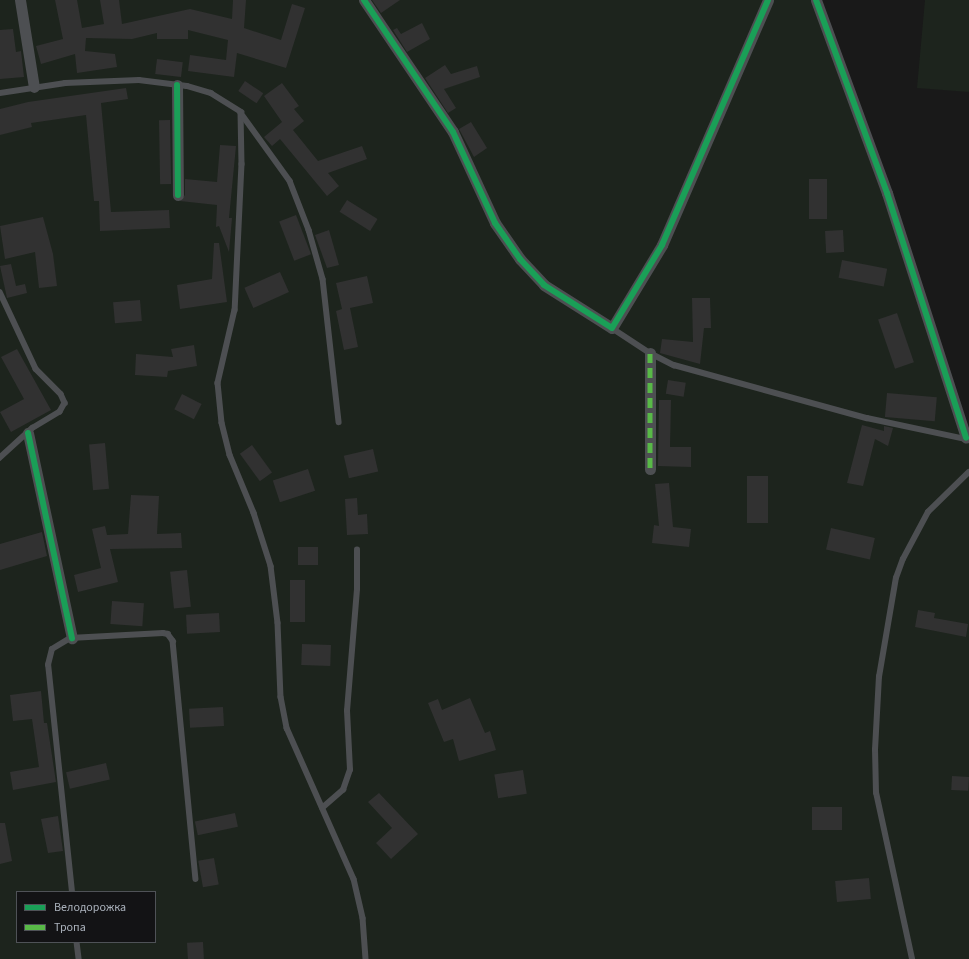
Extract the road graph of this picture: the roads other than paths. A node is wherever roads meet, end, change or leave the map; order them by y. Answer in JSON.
{"nodes":[{"id":1,"x":20,"y":0,"type":"edge"},
{"id":2,"x":364,"y":0,"type":"edge"},
{"id":3,"x":768,"y":0,"type":"edge"},
{"id":4,"x":816,"y":0,"type":"edge"},
{"id":5,"x":177,"y":85,"type":"junction"},
{"id":6,"x":34,"y":87,"type":"junction"},
{"id":7,"x":0,"y":93,"type":"edge"},
{"id":8,"x":241,"y":112,"type":"junction"},
{"id":9,"x":178,"y":195,"type":"dead end"},
{"id":10,"x":0,"y":292,"type":"edge"},
{"id":11,"x":612,"y":328,"type":"junction"},
{"id":12,"x":650,"y":353,"type":"junction"},
{"id":13,"x":339,"y":422,"type":"dead end"},
{"id":14,"x":28,"y":433,"type":"junction"},
{"id":15,"x":968,"y":439,"type":"edge"},
{"id":16,"x":0,"y":458,"type":"edge"},
{"id":17,"x":650,"y":469,"type":"dead end"},
{"id":18,"x":969,"y":472,"type":"edge"},
{"id":19,"x":357,"y":550,"type":"dead end"},
{"id":20,"x":72,"y":638,"type":"junction"},
{"id":21,"x":322,"y":808,"type":"junction"},
{"id":22,"x":196,"y":879,"type":"dead end"},
{"id":23,"x":72,"y":891,"type":"edge"},
{"id":24,"x":77,"y":943,"type":"edge"},
{"id":25,"x":79,"y":959,"type":"edge"},
{"id":26,"x":366,"y":959,"type":"edge"},
{"id":27,"x":912,"y":959,"type":"edge"}],
"edges":[{"from":1,"to":6,"type":"street"},
{"from":2,"to":11,"type":"street"},
{"from":3,"to":11,"type":"street"},
{"from":4,"to":15,"type":"street"},
{"from":5,"to":6,"type":"lane"},
{"from":5,"to":8,"type":"lane"},
{"from":5,"to":9,"type":"street"},
{"from":6,"to":7,"type":"lane"},
{"from":8,"to":13,"type":"lane"},
{"from":8,"to":21,"type":"lane"},
{"from":10,"to":14,"type":"lane"},
{"from":11,"to":12,"type":"lane"},
{"from":12,"to":15,"type":"lane"},
{"from":12,"to":17,"type":"street"},
{"from":14,"to":16,"type":"lane"},
{"from":14,"to":20,"type":"street"},
{"from":18,"to":27,"type":"lane"},
{"from":19,"to":21,"type":"lane"},
{"from":20,"to":22,"type":"lane"},
{"from":20,"to":23,"type":"lane"},
{"from":21,"to":26,"type":"lane"},
{"from":24,"to":25,"type":"lane"}]}
